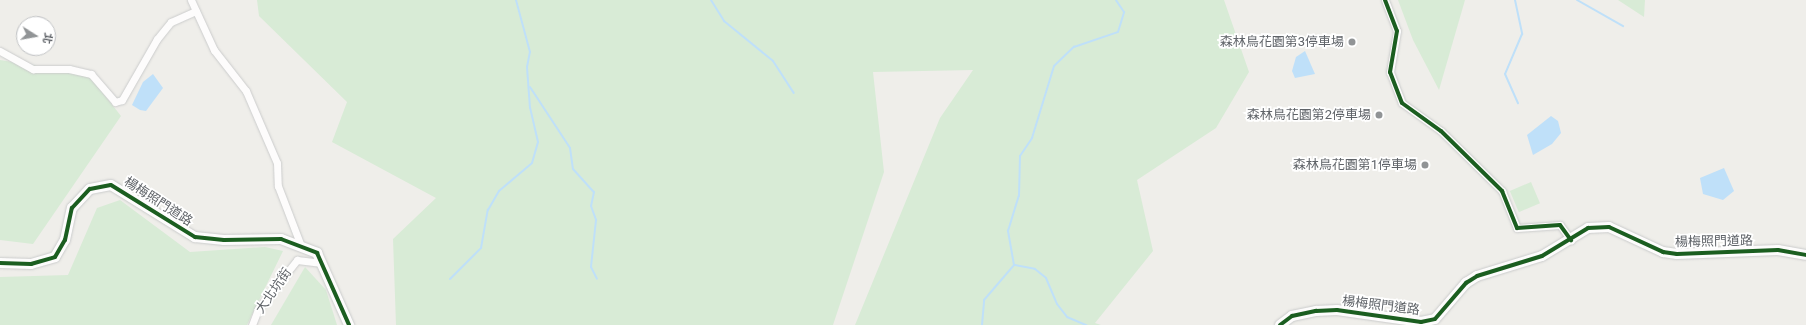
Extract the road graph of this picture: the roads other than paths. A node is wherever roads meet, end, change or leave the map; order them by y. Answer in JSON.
{"nodes":[{"id":1,"x":191,"y":0,"type":"edge"},
{"id":2,"x":1385,"y":0,"type":"edge"},
{"id":3,"x":196,"y":11,"type":"junction"},
{"id":4,"x":0,"y":51,"type":"edge"},
{"id":5,"x":1571,"y":240,"type":"junction"},
{"id":6,"x":301,"y":246,"type":"junction"},
{"id":7,"x":1806,"y":255,"type":"edge"},
{"id":8,"x":0,"y":263,"type":"edge"},
{"id":9,"x":322,"y":263,"type":"junction"},
{"id":10,"x":252,"y":325,"type":"edge"},
{"id":11,"x":349,"y":325,"type":"edge"},
{"id":12,"x":1280,"y":325,"type":"edge"}],
"edges":[{"from":1,"to":3,"type":"street"},
{"from":2,"to":5,"type":"street"},
{"from":3,"to":4,"type":"street"},
{"from":3,"to":6,"type":"street"},
{"from":5,"to":7,"type":"street","name":"楊梅照門道路"},
{"from":5,"to":12,"type":"street","name":"楊梅照門道路"},
{"from":6,"to":8,"type":"street","name":"楊梅照門道路"},
{"from":6,"to":9,"type":"street","name":"楊梅照門道路"},
{"from":9,"to":10,"type":"street","name":"大北坑街"},
{"from":9,"to":11,"type":"street","name":"楊梅照門道路"}]}
